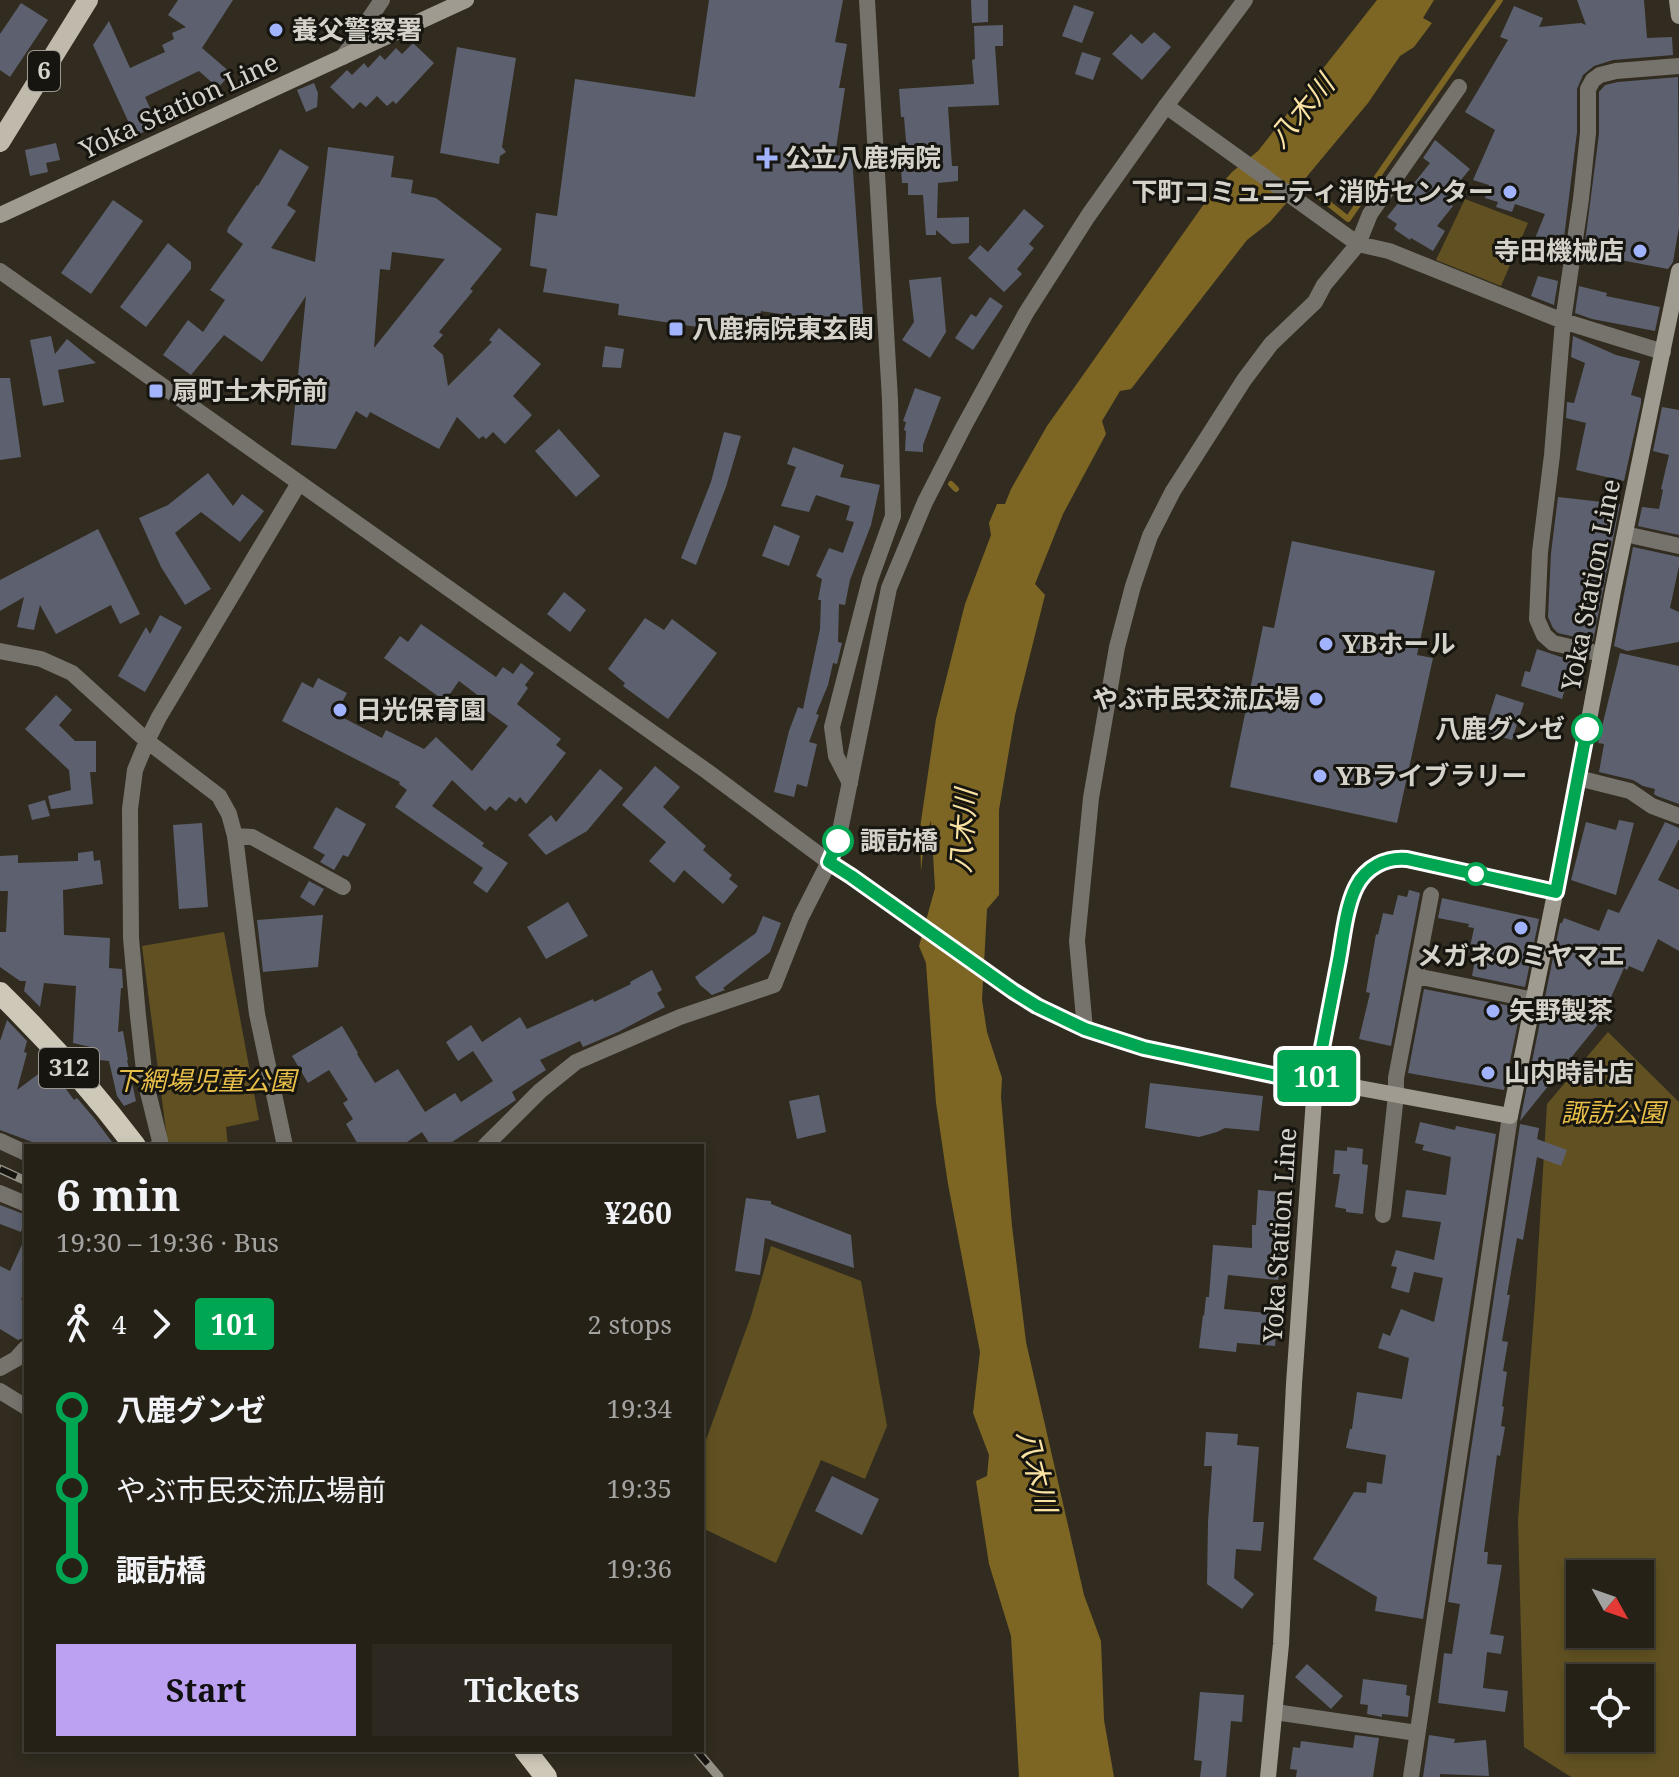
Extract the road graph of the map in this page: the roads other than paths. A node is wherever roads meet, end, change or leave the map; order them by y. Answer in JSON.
{"nodes":[{"id":1,"x":88,"y":0,"type":"edge"},
{"id":2,"x":382,"y":0,"type":"edge"},
{"id":3,"x":466,"y":0,"type":"edge"},
{"id":4,"x":867,"y":0,"type":"edge"},
{"id":5,"x":1245,"y":0,"type":"edge"},
{"id":6,"x":1677,"y":0,"type":"edge"},
{"id":7,"x":1679,"y":16,"type":"edge"},
{"id":8,"x":343,"y":57,"type":"junction"},
{"id":9,"x":1679,"y":66,"type":"edge"},
{"id":10,"x":1459,"y":87,"type":"dead end"},
{"id":11,"x":1171,"y":110,"type":"junction"},
{"id":12,"x":0,"y":142,"type":"edge"},
{"id":13,"x":0,"y":215,"type":"edge"},
{"id":14,"x":1354,"y":242,"type":"junction"},
{"id":15,"x":0,"y":271,"type":"edge"},
{"id":16,"x":1679,"y":271,"type":"edge"},
{"id":17,"x":1563,"y":321,"type":"junction"},
{"id":18,"x":1663,"y":352,"type":"junction"},
{"id":19,"x":299,"y":483,"type":"junction"},
{"id":20,"x":1625,"y":534,"type":"junction"},
{"id":21,"x":1679,"y":546,"type":"edge"},
{"id":22,"x":0,"y":651,"type":"edge"},
{"id":23,"x":1601,"y":654,"type":"junction"},
{"id":24,"x":147,"y":741,"type":"junction"},
{"id":25,"x":1578,"y":778,"type":"junction"},
{"id":26,"x":850,"y":783,"type":"junction"},
{"id":27,"x":1679,"y":816,"type":"edge"},
{"id":28,"x":235,"y":836,"type":"junction"},
{"id":29,"x":829,"y":862,"type":"junction"},
{"id":30,"x":343,"y":887,"type":"dead end"},
{"id":31,"x":1556,"y":892,"type":"junction"},
{"id":32,"x":1431,"y":895,"type":"dead end"},
{"id":33,"x":1416,"y":976,"type":"junction"},
{"id":34,"x":0,"y":993,"type":"edge"},
{"id":35,"x":1534,"y":1000,"type":"junction"},
{"id":36,"x":1079,"y":1026,"type":"junction"},
{"id":37,"x":1315,"y":1084,"type":"junction"},
{"id":38,"x":1396,"y":1095,"type":"junction"},
{"id":39,"x":1510,"y":1116,"type":"junction"},
{"id":40,"x":0,"y":1141,"type":"edge"},
{"id":41,"x":133,"y":1144,"type":"edge"},
{"id":42,"x":159,"y":1144,"type":"edge"},
{"id":43,"x":285,"y":1144,"type":"edge"},
{"id":44,"x":487,"y":1144,"type":"edge"},
{"id":45,"x":24,"y":1152,"type":"edge"},
{"id":46,"x":0,"y":1193,"type":"edge"},
{"id":47,"x":24,"y":1203,"type":"edge"},
{"id":48,"x":1383,"y":1215,"type":"dead end"},
{"id":49,"x":24,"y":1350,"type":"edge"},
{"id":50,"x":0,"y":1368,"type":"edge"},
{"id":51,"x":0,"y":1391,"type":"edge"},
{"id":52,"x":24,"y":1406,"type":"edge"},
{"id":53,"x":1275,"y":1712,"type":"junction"},
{"id":54,"x":1417,"y":1733,"type":"junction"},
{"id":55,"x":527,"y":1752,"type":"edge"},
{"id":56,"x":546,"y":1777,"type":"edge"},
{"id":57,"x":1268,"y":1777,"type":"edge"},
{"id":58,"x":1411,"y":1777,"type":"edge"}],
"edges":[{"from":1,"to":12,"type":"main road","number":"6"},
{"from":2,"to":8,"type":"street"},
{"from":3,"to":8,"type":"main road","name":"Yoka Station Line"},
{"from":4,"to":26,"type":"street"},
{"from":5,"to":11,"type":"street"},
{"from":6,"to":7,"type":"main road"},
{"from":8,"to":13,"type":"main road","name":"Yoka Station Line"},
{"from":9,"to":17,"type":"street"},
{"from":10,"to":14,"type":"street"},
{"from":11,"to":14,"type":"street"},
{"from":11,"to":26,"type":"street"},
{"from":14,"to":17,"type":"street"},
{"from":14,"to":36,"type":"street"},
{"from":15,"to":19,"type":"street"},
{"from":16,"to":18,"type":"main road","name":"Yoka Station Line"},
{"from":17,"to":18,"type":"street"},
{"from":17,"to":23,"type":"street"},
{"from":18,"to":20,"type":"main road","name":"Yoka Station Line"},
{"from":19,"to":24,"type":"street"},
{"from":19,"to":29,"type":"street"},
{"from":20,"to":21,"type":"street"},
{"from":20,"to":23,"type":"main road","name":"Yoka Station Line"},
{"from":22,"to":24,"type":"street"},
{"from":23,"to":25,"type":"main road","name":"Yoka Station Line"},
{"from":24,"to":28,"type":"street"},
{"from":24,"to":42,"type":"street"},
{"from":25,"to":27,"type":"street"},
{"from":25,"to":31,"type":"main road","name":"Yoka Station Line"},
{"from":26,"to":29,"type":"street"},
{"from":28,"to":30,"type":"street"},
{"from":28,"to":43,"type":"street"},
{"from":29,"to":36,"type":"street"},
{"from":29,"to":44,"type":"street"},
{"from":31,"to":35,"type":"main road","name":"Yoka Station Line"},
{"from":31,"to":37,"type":"street"},
{"from":32,"to":33,"type":"street"},
{"from":33,"to":35,"type":"street"},
{"from":33,"to":38,"type":"street"},
{"from":34,"to":41,"type":"highway","number":"312"},
{"from":35,"to":39,"type":"main road","name":"Yoka Station Line"},
{"from":36,"to":37,"type":"street"},
{"from":37,"to":38,"type":"main road"},
{"from":37,"to":53,"type":"main road","name":"Yoka Station Line"},
{"from":38,"to":39,"type":"main road"},
{"from":38,"to":48,"type":"street"},
{"from":39,"to":54,"type":"street"},
{"from":40,"to":45,"type":"street"},
{"from":46,"to":47,"type":"street"},
{"from":49,"to":50,"type":"street"},
{"from":51,"to":52,"type":"street"},
{"from":53,"to":54,"type":"street"},
{"from":53,"to":57,"type":"main road","name":"Yoka Station Line"},
{"from":54,"to":58,"type":"street"},
{"from":55,"to":56,"type":"highway"}]}
